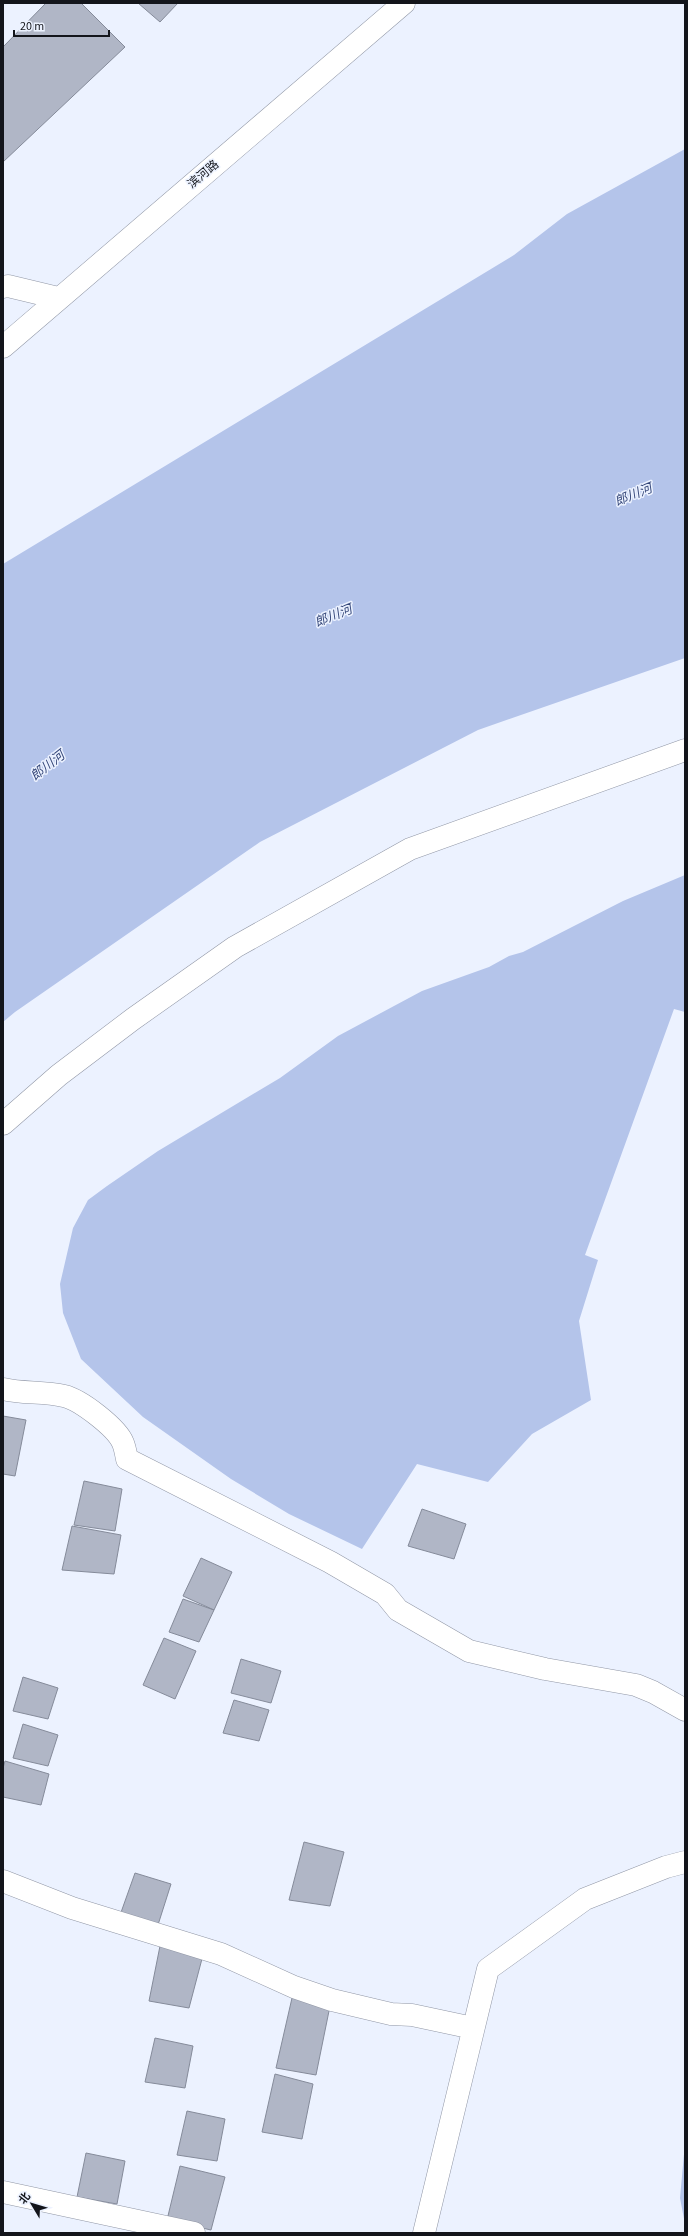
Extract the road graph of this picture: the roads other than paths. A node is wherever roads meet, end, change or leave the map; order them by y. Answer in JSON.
{"nodes":[{"id":1,"x":404,"y":3,"type":"edge"},
{"id":2,"x":3,"y":287,"type":"edge"},
{"id":3,"x":58,"y":298,"type":"junction"},
{"id":4,"x":3,"y":346,"type":"edge"},
{"id":5,"x":685,"y":750,"type":"edge"},
{"id":6,"x":3,"y":1124,"type":"edge"},
{"id":7,"x":3,"y":1389,"type":"edge"},
{"id":8,"x":685,"y":1710,"type":"edge"},
{"id":9,"x":685,"y":1862,"type":"edge"},
{"id":10,"x":3,"y":1881,"type":"edge"},
{"id":11,"x":473,"y":2028,"type":"junction"},
{"id":12,"x":3,"y":2192,"type":"edge"},
{"id":13,"x":194,"y":2233,"type":"edge"},
{"id":14,"x":424,"y":2233,"type":"edge"}],
"edges":[{"from":1,"to":3,"type":"street","name":"滨河路"},
{"from":2,"to":3,"type":"street"},
{"from":3,"to":4,"type":"street","name":"滨河路"},
{"from":5,"to":6,"type":"street"},
{"from":7,"to":8,"type":"street"},
{"from":9,"to":11,"type":"street"},
{"from":10,"to":11,"type":"street"},
{"from":11,"to":14,"type":"street"},
{"from":12,"to":13,"type":"street"}]}
